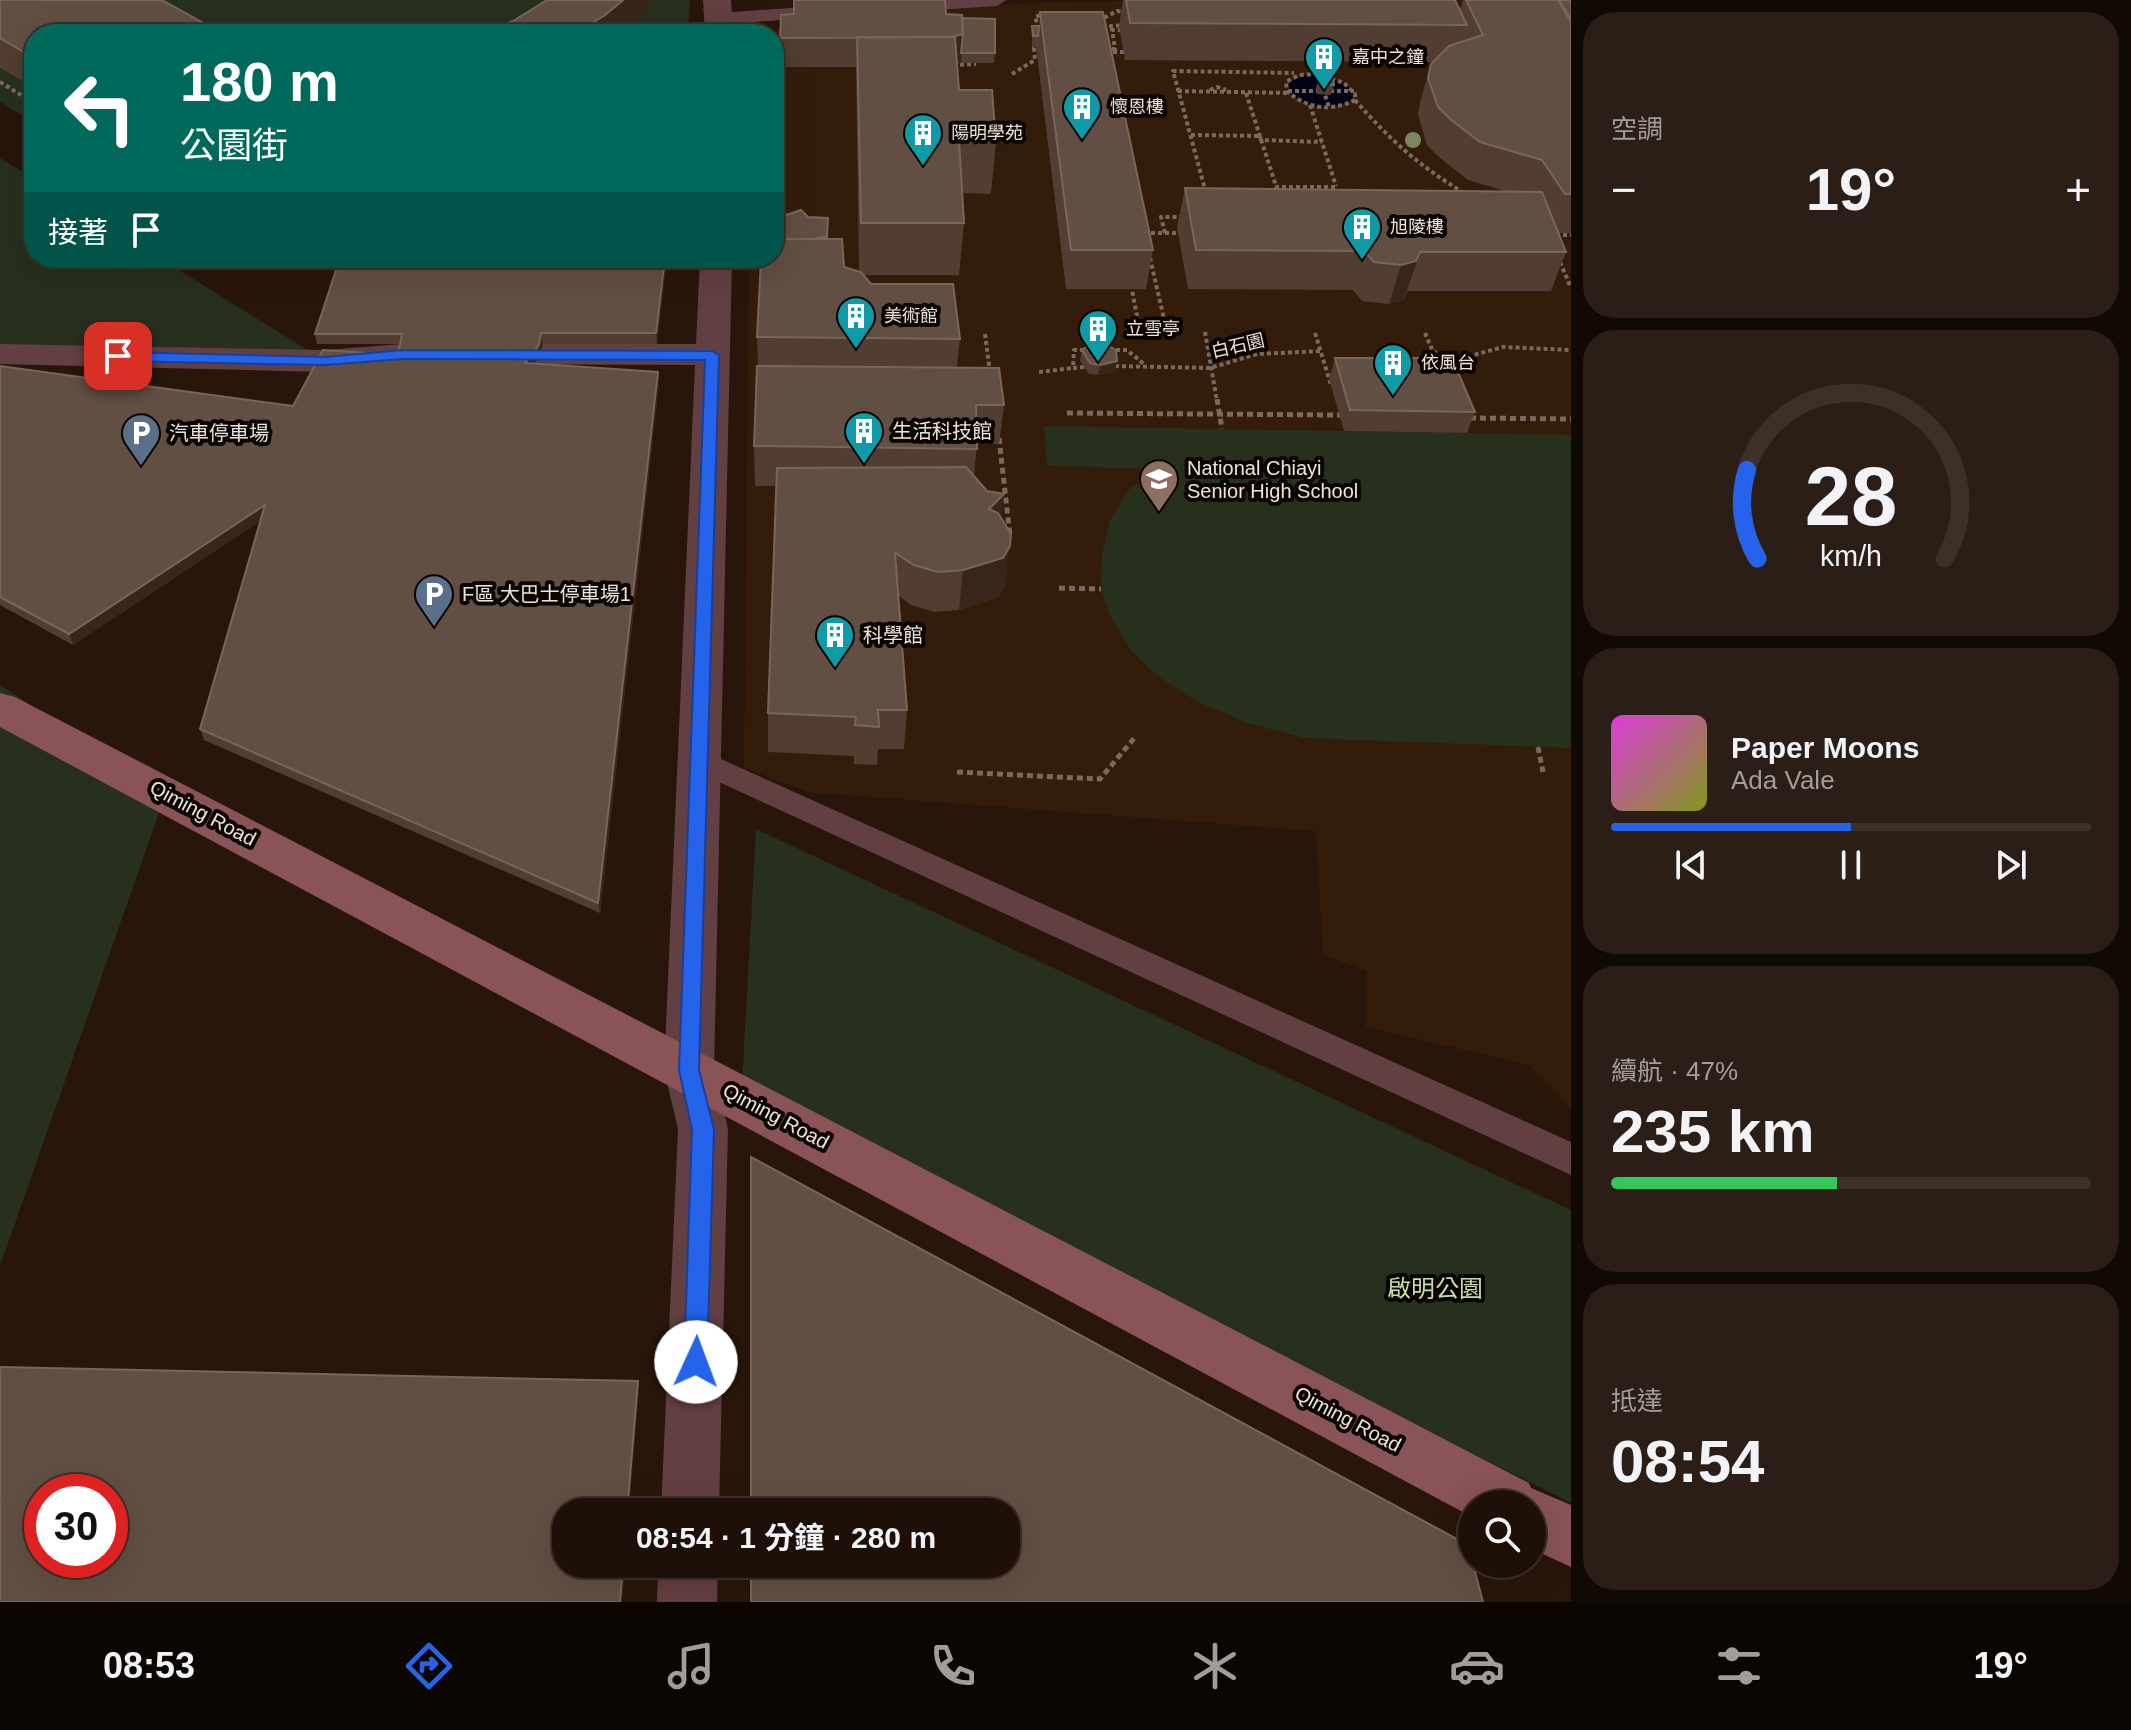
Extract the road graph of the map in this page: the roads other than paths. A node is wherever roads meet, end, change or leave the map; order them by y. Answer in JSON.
{"nodes":[{"id":1,"x":997,"y":0,"type":"edge"},
{"id":2,"x":888,"y":7,"type":"edge"},
{"id":3,"x":857,"y":9,"type":"edge"},
{"id":4,"x":718,"y":18,"type":"edge"},
{"id":5,"x":716,"y":268,"type":"edge"},
{"id":6,"x":0,"y":354,"type":"edge"},
{"id":7,"x":712,"y":355,"type":"junction"},
{"id":8,"x":0,"y":708,"type":"edge"},
{"id":9,"x":701,"y":761,"type":"junction"},
{"id":10,"x":689,"y":1070,"type":"junction"},
{"id":11,"x":1571,"y":1159,"type":"edge"},
{"id":12,"x":1482,"y":1490,"type":"edge"},
{"id":13,"x":690,"y":1498,"type":"edge"},
{"id":14,"x":688,"y":1578,"type":"edge"},
{"id":15,"x":687,"y":1602,"type":"edge"}],
"edges":[{"from":1,"to":2,"type":"lane"},
{"from":3,"to":4,"type":"lane"},
{"from":5,"to":7,"type":"street"},
{"from":6,"to":7,"type":"street"},
{"from":7,"to":9,"type":"street"},
{"from":8,"to":10,"type":"street","name":"Qiming Road"},
{"from":9,"to":10,"type":"street"},
{"from":9,"to":11,"type":"lane"},
{"from":10,"to":12,"type":"street","name":"Qiming Road"},
{"from":10,"to":13,"type":"street"},
{"from":14,"to":15,"type":"street"}]}
